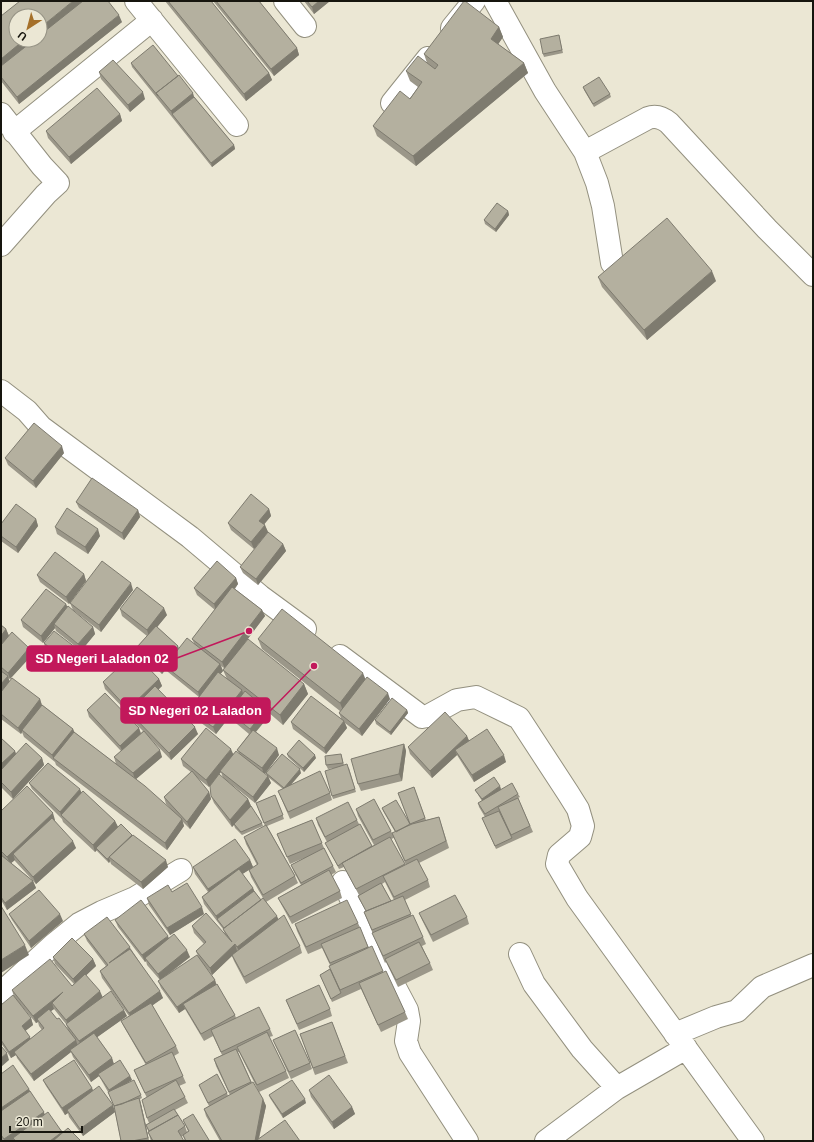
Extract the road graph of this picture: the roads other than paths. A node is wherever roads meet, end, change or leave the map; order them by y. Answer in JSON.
{"nodes":[{"id":1,"x":136,"y":1,"type":"edge"},
{"id":2,"x":285,"y":1,"type":"edge"},
{"id":3,"x":474,"y":1,"type":"edge"},
{"id":4,"x":495,"y":1,"type":"edge"},
{"id":5,"x":152,"y":20,"type":"junction"},
{"id":6,"x":305,"y":26,"type":"dead end"},
{"id":7,"x":392,"y":103,"type":"edge"},
{"id":8,"x":1,"y":114,"type":"edge"},
{"id":9,"x":236,"y":125,"type":"dead end"},
{"id":10,"x":14,"y":132,"type":"junction"},
{"id":11,"x":585,"y":152,"type":"junction"},
{"id":12,"x":1,"y":245,"type":"edge"},
{"id":13,"x":612,"y":263,"type":"edge"},
{"id":14,"x":813,"y":275,"type":"edge"},
{"id":15,"x":1,"y":391,"type":"edge"},
{"id":16,"x":181,"y":870,"type":"dead end"},
{"id":17,"x":343,"y":882,"type":"dead end"},
{"id":18,"x":520,"y":954,"type":"dead end"},
{"id":19,"x":813,"y":965,"type":"edge"},
{"id":20,"x":1,"y":993,"type":"edge"},
{"id":21,"x":680,"y":1041,"type":"junction"},
{"id":22,"x":617,"y":1088,"type":"junction"},
{"id":23,"x":467,"y":1141,"type":"edge"},
{"id":24,"x":546,"y":1141,"type":"edge"},
{"id":25,"x":753,"y":1141,"type":"edge"}],
"edges":[{"from":1,"to":5,"type":"street"},
{"from":2,"to":6,"type":"street"},
{"from":3,"to":7,"type":"street"},
{"from":4,"to":11,"type":"street"},
{"from":5,"to":9,"type":"street"},
{"from":5,"to":10,"type":"street"},
{"from":8,"to":10,"type":"street"},
{"from":10,"to":12,"type":"street"},
{"from":11,"to":13,"type":"street"},
{"from":11,"to":14,"type":"street"},
{"from":15,"to":21,"type":"street"},
{"from":16,"to":20,"type":"street"},
{"from":17,"to":23,"type":"street"},
{"from":18,"to":22,"type":"street"},
{"from":19,"to":21,"type":"street"},
{"from":21,"to":22,"type":"street"},
{"from":21,"to":25,"type":"street"},
{"from":22,"to":24,"type":"street"}]}
